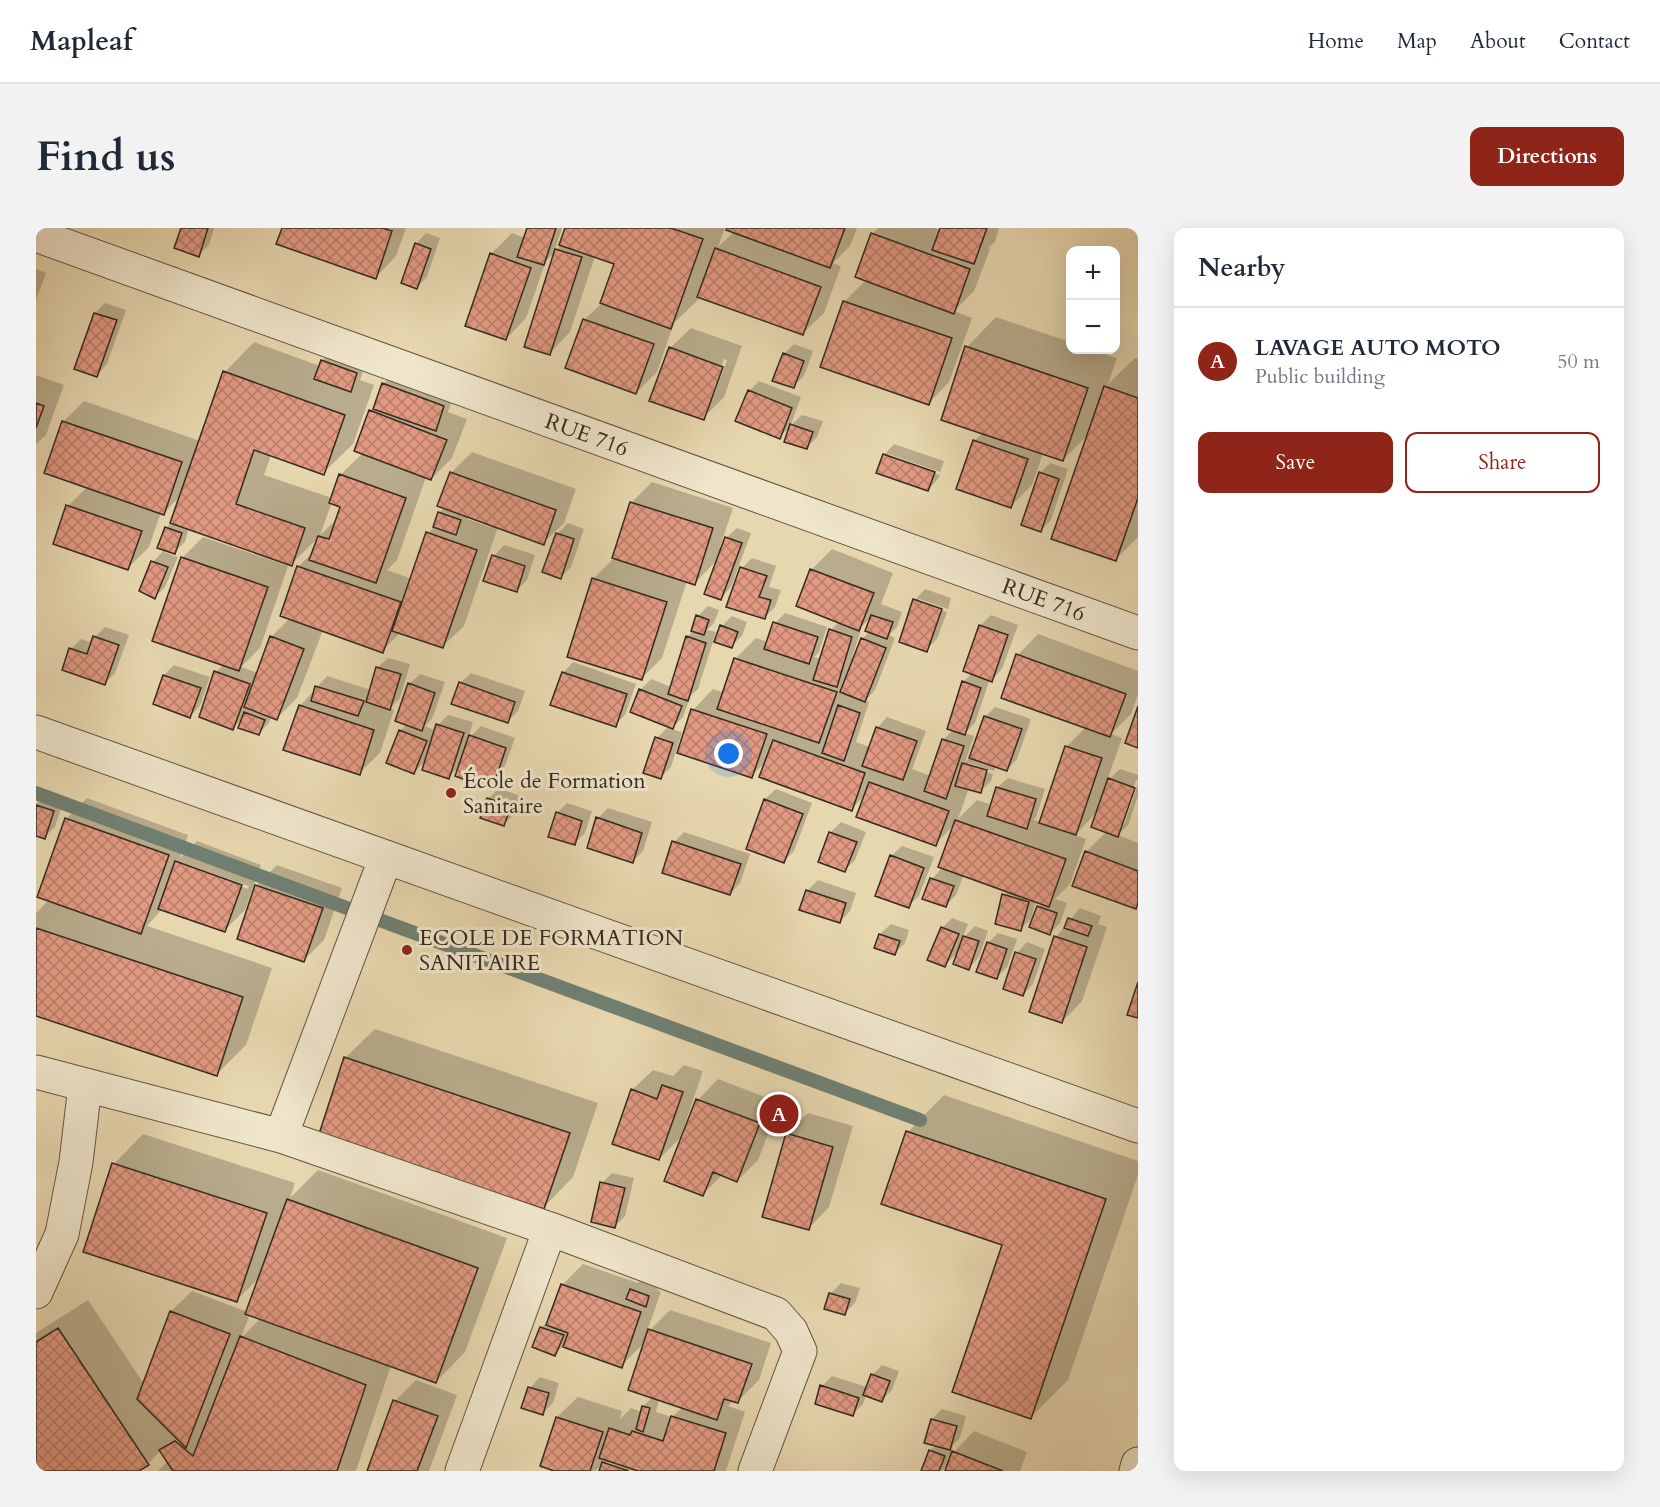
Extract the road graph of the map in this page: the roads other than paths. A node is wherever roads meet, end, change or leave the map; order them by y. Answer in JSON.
{"nodes":[{"id":1,"x":36,"y":235,"type":"edge"},
{"id":2,"x":1138,"y":633,"type":"edge"},
{"id":3,"x":36,"y":732,"type":"edge"},
{"id":4,"x":386,"y":857,"type":"junction"},
{"id":5,"x":36,"y":1072,"type":"edge"},
{"id":6,"x":85,"y":1086,"type":"junction"},
{"id":7,"x":1138,"y":1126,"type":"edge"},
{"id":8,"x":281,"y":1136,"type":"junction"},
{"id":9,"x":550,"y":1229,"type":"junction"},
{"id":10,"x":36,"y":1292,"type":"edge"},
{"id":11,"x":1138,"y":1464,"type":"edge"},
{"id":12,"x":462,"y":1471,"type":"edge"},
{"id":13,"x":755,"y":1471,"type":"edge"},
{"id":14,"x":1136,"y":1471,"type":"edge"}],
"edges":[{"from":1,"to":2,"type":"street","name":"RUE 716"},
{"from":3,"to":4,"type":"street"},
{"from":4,"to":7,"type":"street"},
{"from":4,"to":8,"type":"street"},
{"from":5,"to":6,"type":"street"},
{"from":6,"to":8,"type":"street"},
{"from":6,"to":10,"type":"street"},
{"from":8,"to":9,"type":"street"},
{"from":9,"to":12,"type":"street"},
{"from":9,"to":13,"type":"street"},
{"from":11,"to":14,"type":"street"}]}
